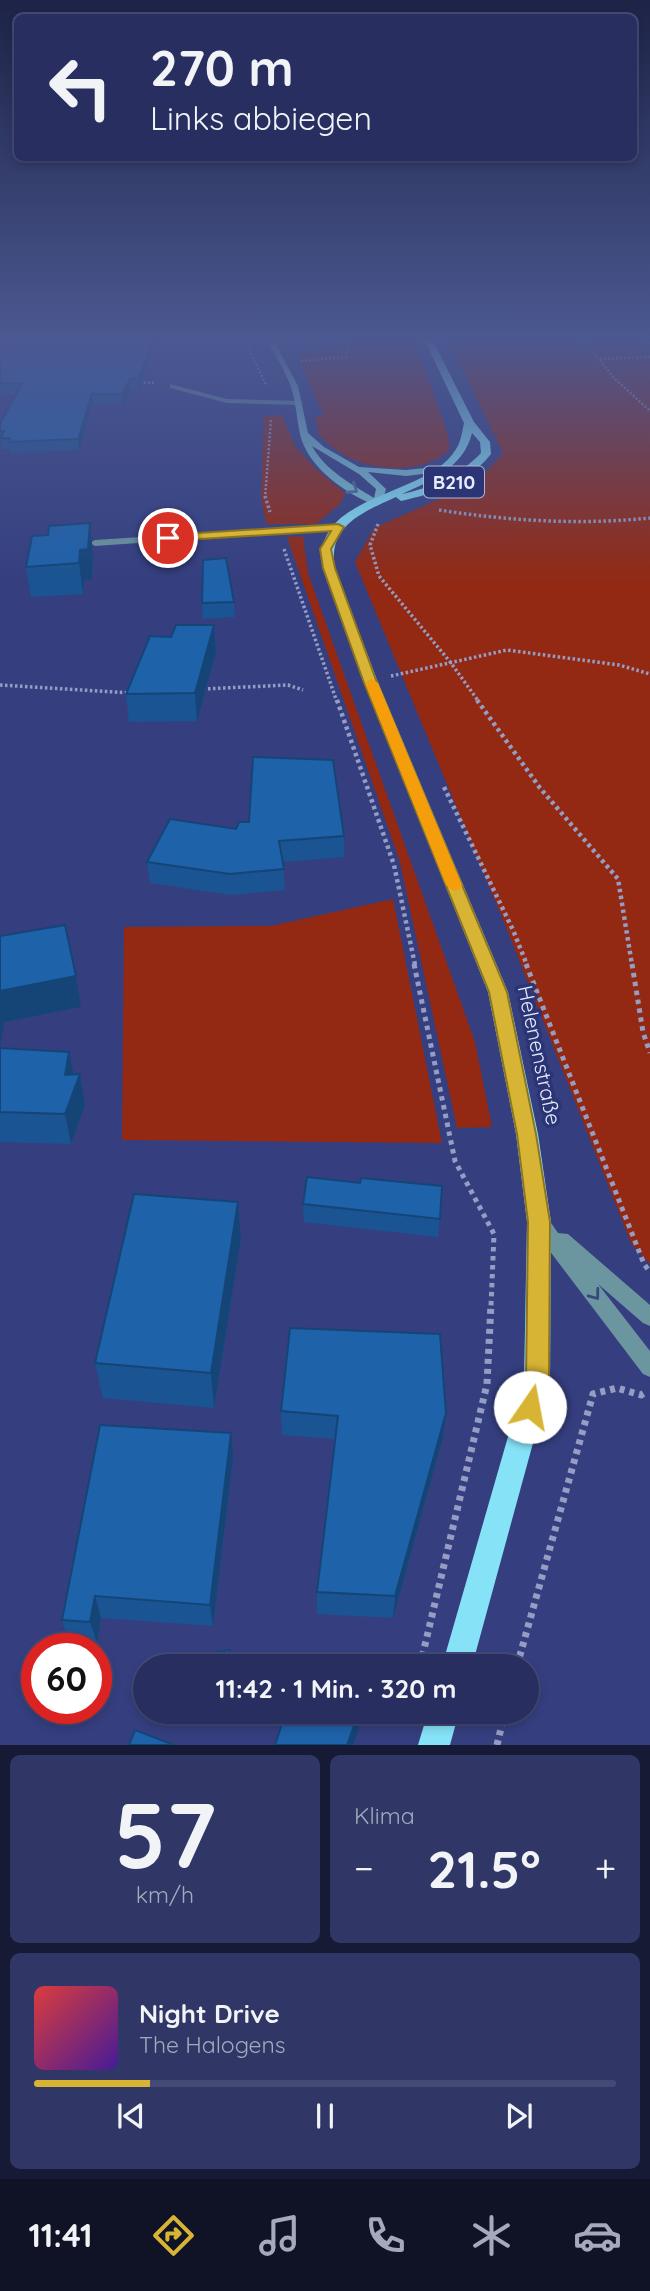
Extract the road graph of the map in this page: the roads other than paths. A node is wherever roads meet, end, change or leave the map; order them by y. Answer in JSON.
{"nodes":[{"id":1,"x":301,"y":420,"type":"edge"},
{"id":2,"x":469,"y":423,"type":"joint"},
{"id":3,"x":302,"y":432,"type":"junction"},
{"id":4,"x":358,"y":468,"type":"junction"},
{"id":5,"x":444,"y":469,"type":"junction"},
{"id":6,"x":377,"y":503,"type":"junction"},
{"id":7,"x":338,"y":527,"type":"junction"},
{"id":8,"x":95,"y":543,"type":"dead end"},
{"id":9,"x":539,"y":1222,"type":"junction"},
{"id":10,"x":650,"y":1317,"type":"edge"},
{"id":11,"x":650,"y":1367,"type":"edge"},
{"id":12,"x":460,"y":1654,"type":"edge"},
{"id":13,"x":440,"y":1724,"type":"edge"},
{"id":14,"x":434,"y":1745,"type":"edge"}],
"edges":[{"from":1,"to":3,"type":"street"},
{"from":2,"to":5,"type":"main road","number":"B210"},
{"from":2,"to":6,"type":"main road","number":"B210"},
{"from":3,"to":4,"type":"street"},
{"from":3,"to":6,"type":"street","one_way":true},
{"from":4,"to":5,"type":"street"},
{"from":4,"to":6,"type":"street"},
{"from":5,"to":6,"type":"main road","number":"B210"},
{"from":6,"to":7,"type":"main road","number":"B210"},
{"from":7,"to":8,"type":"street"},
{"from":7,"to":9,"type":"main road","name":"Helenenstraße"},
{"from":9,"to":10,"type":"street"},
{"from":9,"to":11,"type":"street","one_way":true},
{"from":9,"to":12,"type":"main road","name":"Helenenstraße"},
{"from":13,"to":14,"type":"main road"}]}
